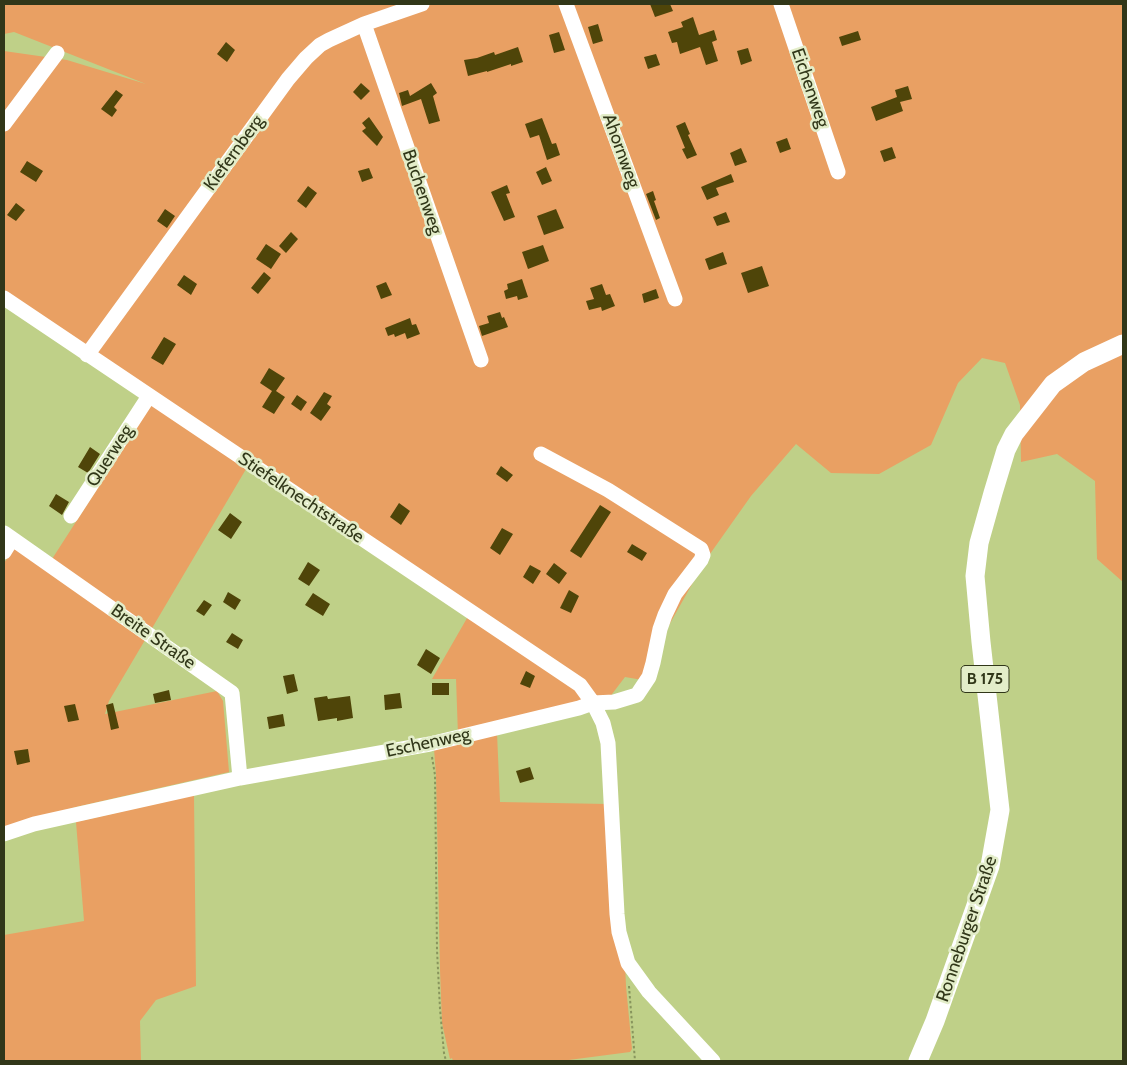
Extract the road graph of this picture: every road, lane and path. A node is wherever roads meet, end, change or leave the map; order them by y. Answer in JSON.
{"nodes":[{"id":1,"x":422,"y":4,"type":"edge"},
{"id":2,"x":566,"y":4,"type":"edge"},
{"id":3,"x":781,"y":4,"type":"edge"},
{"id":4,"x":364,"y":24,"type":"junction"},
{"id":5,"x":57,"y":53,"type":"dead end"},
{"id":6,"x":4,"y":124,"type":"edge"},
{"id":7,"x":838,"y":172,"type":"dead end"},
{"id":8,"x":4,"y":298,"type":"edge"},
{"id":9,"x":675,"y":299,"type":"dead end"},
{"id":10,"x":1123,"y":344,"type":"edge"},
{"id":11,"x":87,"y":354,"type":"junction"},
{"id":12,"x":481,"y":360,"type":"dead end"},
{"id":13,"x":149,"y":396,"type":"junction"},
{"id":14,"x":541,"y":454,"type":"dead end"},
{"id":15,"x":71,"y":516,"type":"dead end"},
{"id":16,"x":8,"y":536,"type":"edge"},
{"id":17,"x":4,"y":552,"type":"edge"},
{"id":18,"x":593,"y":703,"type":"junction"},
{"id":19,"x":430,"y":744,"type":"junction"},
{"id":20,"x":240,"y":778,"type":"junction"},
{"id":21,"x":4,"y":834,"type":"edge"},
{"id":22,"x":628,"y":963,"type":"junction"},
{"id":23,"x":446,"y":1061,"type":"edge"},
{"id":24,"x":636,"y":1061,"type":"edge"},
{"id":25,"x":713,"y":1061,"type":"edge"},
{"id":26,"x":918,"y":1061,"type":"edge"}],
"edges":[{"from":1,"to":4,"type":"street","name":"Kiefernberg"},
{"from":2,"to":9,"type":"street","name":"Ahornweg"},
{"from":3,"to":7,"type":"street","name":"Eichenweg"},
{"from":4,"to":11,"type":"street","name":"Kiefernberg"},
{"from":4,"to":12,"type":"street","name":"Buchenweg"},
{"from":5,"to":6,"type":"street"},
{"from":8,"to":11,"type":"street","name":"Stiefelknechtstraße"},
{"from":10,"to":26,"type":"main road","name":"Ronneburger Straße","number":"B 175"},
{"from":11,"to":13,"type":"street","name":"Stiefelknechtstraße"},
{"from":13,"to":15,"type":"street","name":"Querweg"},
{"from":13,"to":18,"type":"street","name":"Stiefelknechtstraße"},
{"from":14,"to":18,"type":"street","name":"Eschenweg"},
{"from":16,"to":17,"type":"street"},
{"from":16,"to":20,"type":"street","name":"Breite Straße"},
{"from":18,"to":19,"type":"street","name":"Eschenweg"},
{"from":18,"to":22,"type":"street"},
{"from":19,"to":20,"type":"street","name":"Eschenweg"},
{"from":19,"to":23,"type":"path"},
{"from":20,"to":21,"type":"street","name":"Eschenweg"},
{"from":22,"to":24,"type":"path"},
{"from":22,"to":25,"type":"street"}]}
